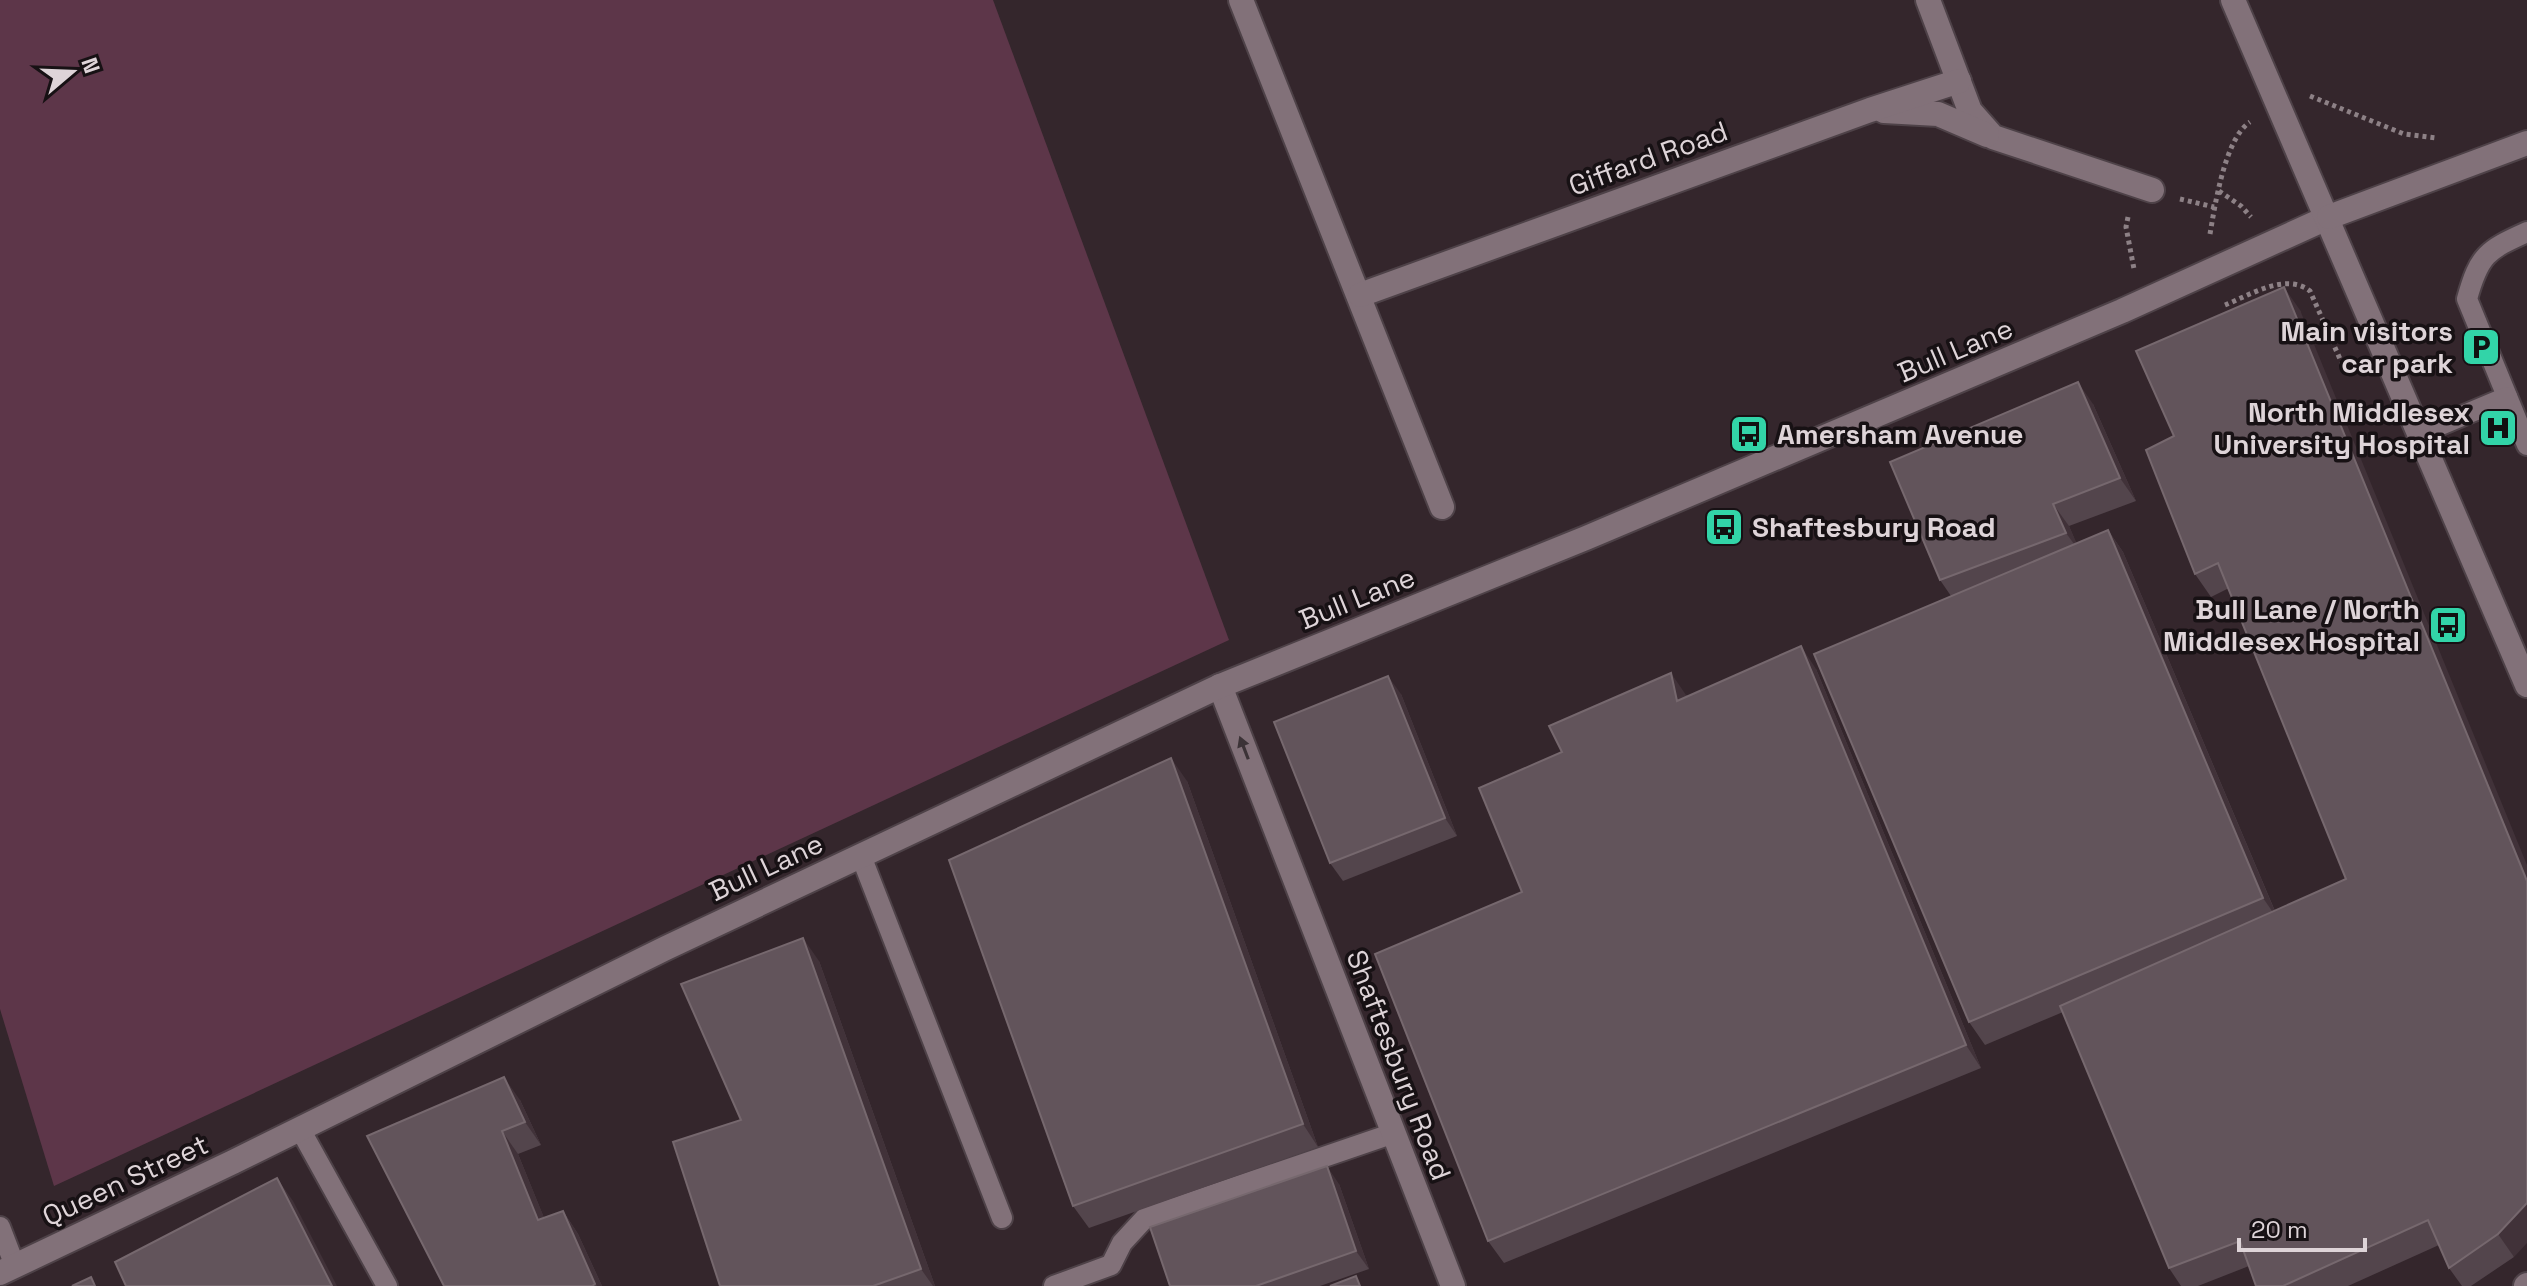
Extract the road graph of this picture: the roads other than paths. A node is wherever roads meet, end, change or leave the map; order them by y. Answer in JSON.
{"nodes":[{"id":1,"x":1241,"y":0,"type":"edge"},
{"id":2,"x":1928,"y":0,"type":"edge"},
{"id":3,"x":2233,"y":0,"type":"edge"},
{"id":4,"x":1959,"y":81,"type":"junction"},
{"id":5,"x":1870,"y":110,"type":"junction"},
{"id":6,"x":1993,"y":137,"type":"junction"},
{"id":7,"x":2527,"y":143,"type":"edge"},
{"id":8,"x":2144,"y":187,"type":"road end"},
{"id":9,"x":2329,"y":217,"type":"junction"},
{"id":10,"x":2527,"y":232,"type":"edge"},
{"id":11,"x":1360,"y":295,"type":"junction"},
{"id":12,"x":2507,"y":397,"type":"junction"},
{"id":13,"x":2419,"y":434,"type":"junction"},
{"id":14,"x":2527,"y":445,"type":"edge"},
{"id":15,"x":1442,"y":507,"type":"dead end"},
{"id":16,"x":2527,"y":685,"type":"edge"},
{"id":17,"x":1220,"y":686,"type":"junction"},
{"id":18,"x":861,"y":856,"type":"junction"},
{"id":19,"x":300,"y":1129,"type":"junction"},
{"id":20,"x":1394,"y":1133,"type":"junction"},
{"id":21,"x":233,"y":1162,"type":"joint"},
{"id":22,"x":1002,"y":1218,"type":"dead end"},
{"id":23,"x":0,"y":1227,"type":"edge"},
{"id":24,"x":8,"y":1269,"type":"edge"},
{"id":25,"x":387,"y":1286,"type":"edge"},
{"id":26,"x":1054,"y":1286,"type":"edge"},
{"id":27,"x":1453,"y":1286,"type":"edge"}],
"edges":[{"from":1,"to":11,"type":"street"},
{"from":2,"to":4,"type":"street"},
{"from":3,"to":9,"type":"street"},
{"from":4,"to":5,"type":"street","name":"Giffard Road"},
{"from":4,"to":6,"type":"street"},
{"from":5,"to":6,"type":"street"},
{"from":5,"to":11,"type":"street","name":"Giffard Road"},
{"from":6,"to":8,"type":"street"},
{"from":7,"to":9,"type":"street","name":"Bull Lane"},
{"from":9,"to":13,"type":"street"},
{"from":9,"to":17,"type":"street","name":"Bull Lane"},
{"from":10,"to":12,"type":"lane"},
{"from":11,"to":15,"type":"street"},
{"from":12,"to":13,"type":"lane"},
{"from":12,"to":14,"type":"lane"},
{"from":13,"to":16,"type":"street"},
{"from":17,"to":18,"type":"street","name":"Bull Lane"},
{"from":20,"to":17,"type":"street","name":"Shaftesbury Road","one_way":true},
{"from":18,"to":19,"type":"street","name":"Bull Lane"},
{"from":18,"to":22,"type":"lane"},
{"from":19,"to":21,"type":"street","name":"Bull Lane"},
{"from":19,"to":25,"type":"lane"},
{"from":20,"to":26,"type":"lane"},
{"from":20,"to":27,"type":"street","name":"Shaftesbury Road"},
{"from":21,"to":24,"type":"street","name":"Queen Street"},
{"from":23,"to":24,"type":"lane"}]}
